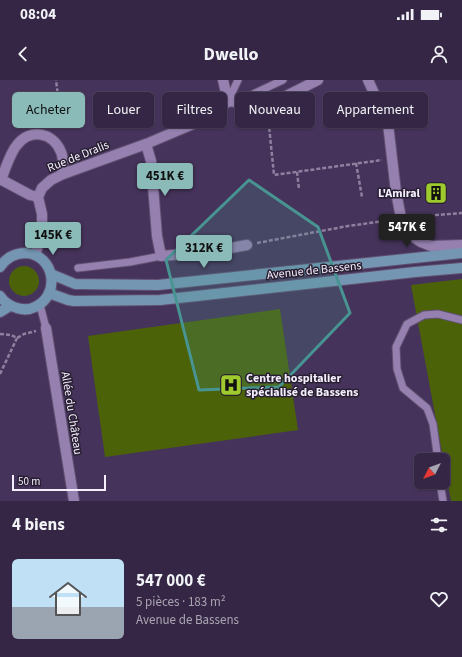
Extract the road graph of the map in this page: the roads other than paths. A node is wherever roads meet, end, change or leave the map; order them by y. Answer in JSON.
{"nodes":[{"id":1,"x":223,"y":80,"type":"edge"},
{"id":2,"x":238,"y":80,"type":"edge"},
{"id":3,"x":283,"y":80,"type":"edge"},
{"id":4,"x":318,"y":80,"type":"edge"},
{"id":5,"x":368,"y":80,"type":"edge"},
{"id":6,"x":228,"y":101,"type":"junction"},
{"id":7,"x":146,"y":144,"type":"junction"},
{"id":8,"x":63,"y":174,"type":"junction"},
{"id":9,"x":1,"y":180,"type":"edge"},
{"id":10,"x":38,"y":196,"type":"junction"},
{"id":11,"x":247,"y":245,"type":"road end"},
{"id":12,"x":462,"y":245,"type":"edge"},
{"id":13,"x":462,"y":253,"type":"edge"},
{"id":14,"x":0,"y":254,"type":"edge"},
{"id":15,"x":16,"y":254,"type":"junction"},
{"id":16,"x":35,"y":255,"type":"junction"},
{"id":17,"x":161,"y":256,"type":"junction"},
{"id":18,"x":0,"y":267,"type":"edge"},
{"id":19,"x":78,"y":268,"type":"dead end"},
{"id":20,"x":462,"y":268,"type":"edge"},
{"id":21,"x":51,"y":274,"type":"junction"},
{"id":22,"x":50,"y":293,"type":"junction"},
{"id":23,"x":0,"y":296,"type":"edge"},
{"id":24,"x":40,"y":305,"type":"junction"},
{"id":25,"x":10,"y":306,"type":"junction"},
{"id":26,"x":0,"y":312,"type":"edge"},
{"id":27,"x":462,"y":320,"type":"edge"},
{"id":28,"x":46,"y":328,"type":"joint"},
{"id":29,"x":437,"y":453,"type":"edge"},
{"id":30,"x":441,"y":489,"type":"edge"},
{"id":31,"x":74,"y":501,"type":"edge"},
{"id":32,"x":443,"y":501,"type":"edge"}],
"edges":[{"from":1,"to":6,"type":"street"},
{"from":2,"to":6,"type":"lane"},
{"from":3,"to":6,"type":"lane"},
{"from":4,"to":6,"type":"street"},
{"from":5,"to":12,"type":"street"},
{"from":6,"to":7,"type":"street","name":"Rue de Dralis"},
{"from":7,"to":8,"type":"street","name":"Rue de Dralis"},
{"from":7,"to":17,"type":"street"},
{"from":8,"to":9,"type":"street"},
{"from":8,"to":10,"type":"street","name":"Rue de Dralis"},
{"from":9,"to":10,"type":"street"},
{"from":10,"to":16,"type":"street"},
{"from":11,"to":17,"type":"street"},
{"from":13,"to":21,"type":"main road","name":"Avenue de Bassens"},
{"from":14,"to":15,"type":"main road"},
{"from":15,"to":16,"type":"main road"},
{"from":15,"to":18,"type":"main road"},
{"from":16,"to":21,"type":"main road"},
{"from":17,"to":19,"type":"lane"},
{"from":20,"to":22,"type":"main road","name":"Avenue de Bassens"},
{"from":21,"to":22,"type":"main road"},
{"from":22,"to":24,"type":"main road"},
{"from":23,"to":25,"type":"main road"},
{"from":24,"to":25,"type":"main road"},
{"from":24,"to":28,"type":"lane"},
{"from":25,"to":26,"type":"main road"},
{"from":27,"to":29,"type":"lane"},
{"from":28,"to":31,"type":"street","name":"Allée du Château"},
{"from":30,"to":32,"type":"lane"}]}
